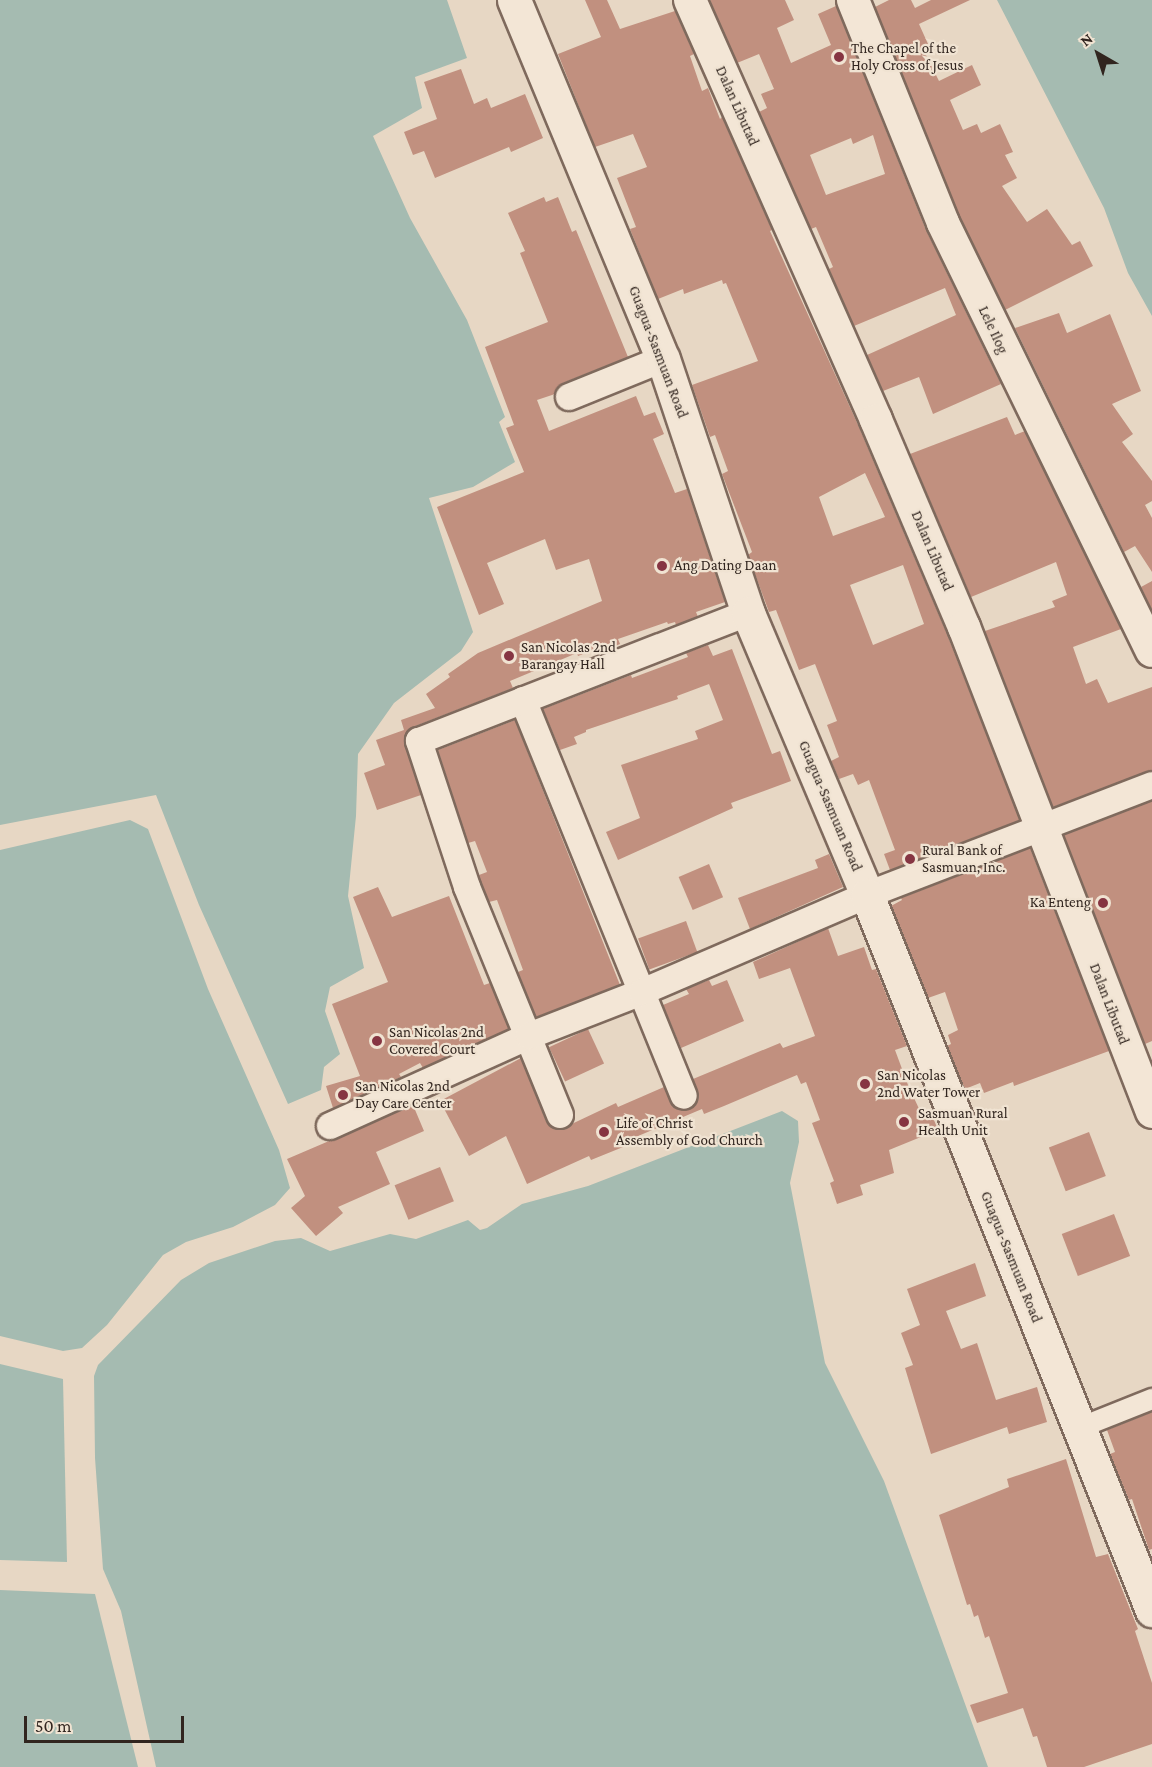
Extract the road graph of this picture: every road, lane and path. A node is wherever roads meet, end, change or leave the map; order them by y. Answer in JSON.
{"nodes":[{"id":1,"x":514,"y":0,"type":"edge"},
{"id":2,"x":690,"y":0,"type":"edge"},
{"id":3,"x":853,"y":0,"type":"edge"},
{"id":4,"x":663,"y":359,"type":"junction"},
{"id":5,"x":569,"y":396,"type":"dead end"},
{"id":6,"x":748,"y":613,"type":"junction"},
{"id":7,"x":1152,"y":651,"type":"edge"},
{"id":8,"x":523,"y":700,"type":"junction"},
{"id":9,"x":1152,"y":785,"type":"edge"},
{"id":10,"x":1041,"y":829,"type":"junction"},
{"id":11,"x":867,"y":895,"type":"junction"},
{"id":12,"x":642,"y":992,"type":"junction"},
{"id":13,"x":529,"y":1036,"type":"junction"},
{"id":14,"x":684,"y":1096,"type":"dead end"},
{"id":15,"x":1152,"y":1112,"type":"edge"},
{"id":16,"x":560,"y":1115,"type":"dead end"},
{"id":17,"x":330,"y":1126,"type":"dead end"},
{"id":18,"x":1152,"y":1399,"type":"edge"},
{"id":19,"x":1079,"y":1428,"type":"junction"},
{"id":20,"x":1152,"y":1610,"type":"edge"}],
"edges":[{"from":1,"to":4,"type":"main road","name":"Guagua-Sasmuan Road"},
{"from":2,"to":10,"type":"street","name":"Dalan Libutad"},
{"from":3,"to":7,"type":"street","name":"Lele Ilog"},
{"from":4,"to":5,"type":"street"},
{"from":4,"to":6,"type":"main road","name":"Guagua-Sasmuan Road"},
{"from":6,"to":8,"type":"street"},
{"from":6,"to":11,"type":"main road","name":"Guagua-Sasmuan Road"},
{"from":8,"to":12,"type":"street"},
{"from":8,"to":13,"type":"street"},
{"from":9,"to":10,"type":"street"},
{"from":10,"to":11,"type":"street"},
{"from":10,"to":15,"type":"street","name":"Dalan Libutad"},
{"from":11,"to":12,"type":"street"},
{"from":11,"to":19,"type":"main road","name":"Guagua-Sasmuan Road"},
{"from":12,"to":13,"type":"street"},
{"from":12,"to":14,"type":"street"},
{"from":13,"to":16,"type":"street"},
{"from":13,"to":17,"type":"street"},
{"from":18,"to":19,"type":"street"},
{"from":19,"to":20,"type":"main road","name":"Guagua-Sasmuan Road"}]}
